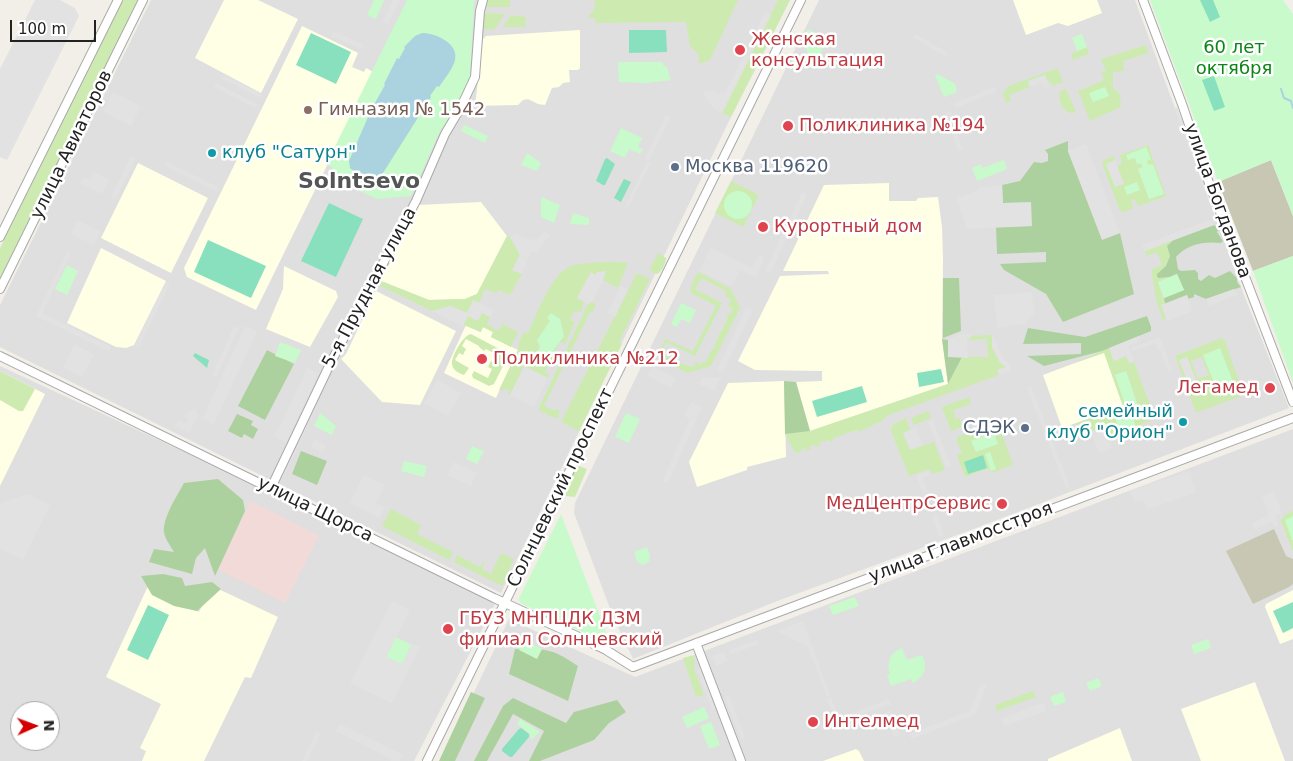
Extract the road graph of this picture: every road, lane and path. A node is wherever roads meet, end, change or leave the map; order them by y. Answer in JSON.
{"nodes":[{"id":1,"x":118,"y":0,"type":"edge"},
{"id":2,"x":143,"y":0,"type":"edge"},
{"id":3,"x":483,"y":0,"type":"edge"},
{"id":4,"x":802,"y":0,"type":"edge"},
{"id":5,"x":1143,"y":0,"type":"edge"},
{"id":6,"x":0,"y":237,"type":"edge"},
{"id":7,"x":0,"y":289,"type":"edge"},
{"id":8,"x":0,"y":356,"type":"edge"},
{"id":9,"x":1293,"y":402,"type":"edge"},
{"id":10,"x":1293,"y":418,"type":"edge"},
{"id":11,"x":271,"y":488,"type":"junction"},
{"id":12,"x":506,"y":602,"type":"junction"},
{"id":13,"x":696,"y":643,"type":"junction"},
{"id":14,"x":628,"y":665,"type":"joint"},
{"id":15,"x":427,"y":761,"type":"edge"},
{"id":16,"x":741,"y":761,"type":"edge"}],
"edges":[{"from":1,"to":6,"type":"street","name":"улица Авиаторов"},
{"from":2,"to":7,"type":"street","name":"улица Авиаторов"},
{"from":3,"to":11,"type":"street","name":"5-я Прудная улица"},
{"from":4,"to":12,"type":"street","name":"Солнцевский проспект"},
{"from":5,"to":9,"type":"street","name":"улица Богданова"},
{"from":8,"to":11,"type":"street","name":"улица Щорса"},
{"from":10,"to":13,"type":"street","name":"улица Главмосстроя"},
{"from":11,"to":12,"type":"street","name":"улица Щорса"},
{"from":12,"to":14,"type":"street","name":"улица Щорса"},
{"from":12,"to":15,"type":"street","name":"Солнцевский проспект"},
{"from":13,"to":14,"type":"street","name":"улица Главмосстроя"},
{"from":13,"to":16,"type":"street"}]}
